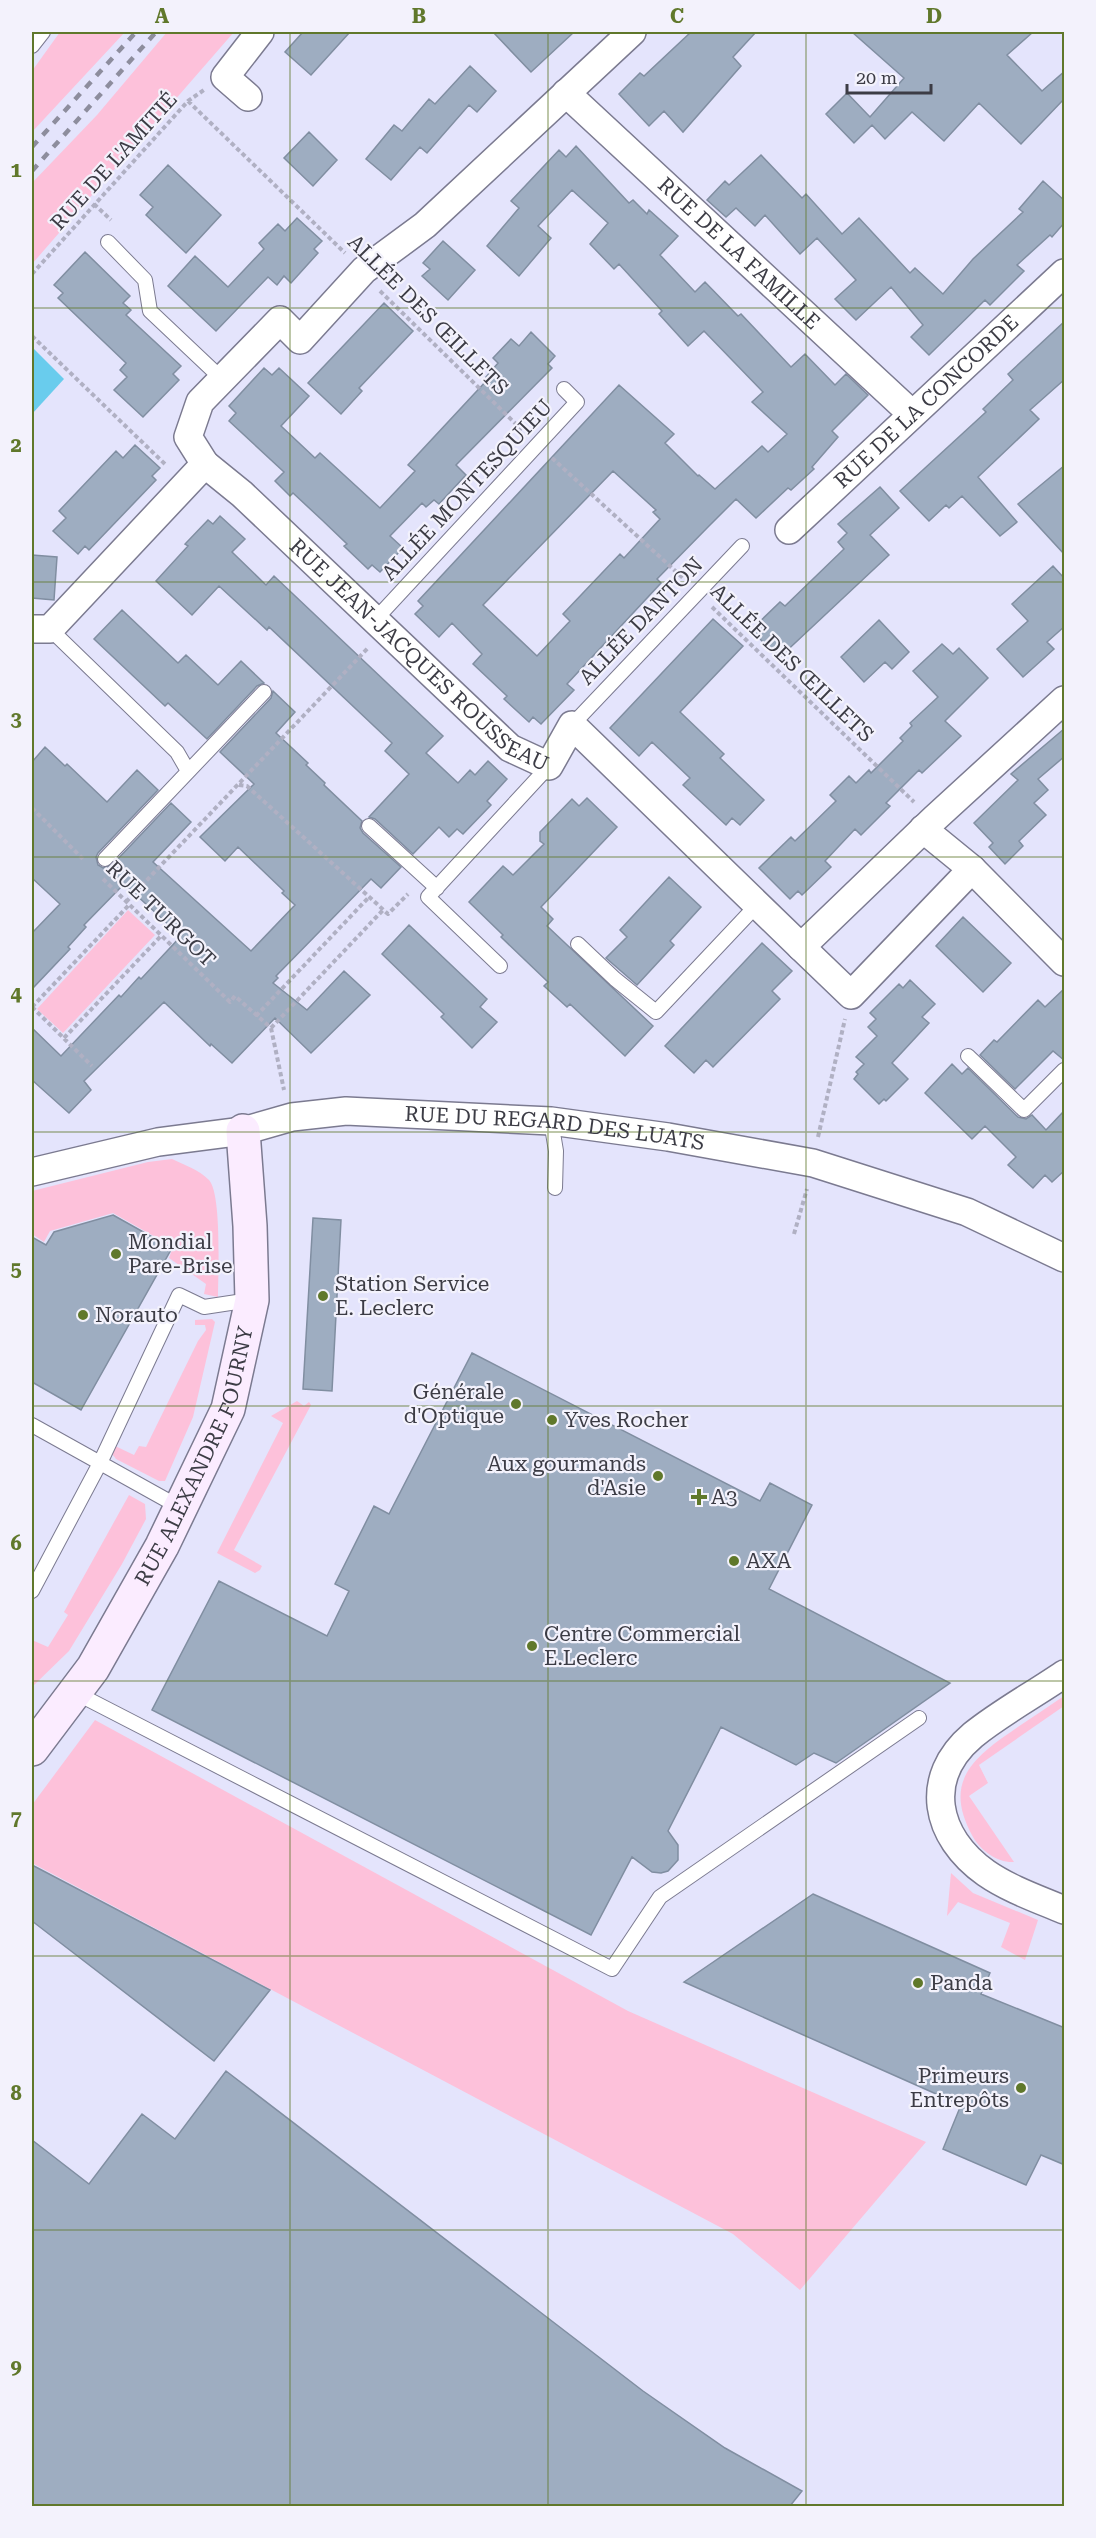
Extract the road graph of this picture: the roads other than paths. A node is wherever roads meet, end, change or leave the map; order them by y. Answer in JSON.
{"nodes":[{"id":1,"x":43,"y":32,"type":"edge"},
{"id":2,"x":260,"y":32,"type":"edge"},
{"id":3,"x":632,"y":32,"type":"edge"},
{"id":4,"x":32,"y":46,"type":"edge"},
{"id":5,"x":566,"y":93,"type":"junction"},
{"id":6,"x":248,"y":97,"type":"dead end"},
{"id":7,"x":108,"y":242,"type":"dead end"},
{"id":8,"x":1065,"y":273,"type":"edge"},
{"id":9,"x":222,"y":379,"type":"junction"},
{"id":10,"x":564,"y":389,"type":"dead end"},
{"id":11,"x":912,"y":414,"type":"junction"},
{"id":12,"x":205,"y":464,"type":"junction"},
{"id":13,"x":789,"y":530,"type":"dead end"},
{"id":14,"x":742,"y":546,"type":"dead end"},
{"id":15,"x":379,"y":625,"type":"junction"},
{"id":16,"x":41,"y":629,"type":"edge"},
{"id":17,"x":264,"y":692,"type":"dead end"},
{"id":18,"x":1065,"y":700,"type":"edge"},
{"id":19,"x":572,"y":725,"type":"junction"},
{"id":20,"x":549,"y":766,"type":"junction"},
{"id":21,"x":188,"y":771,"type":"junction"},
{"id":22,"x":369,"y":826,"type":"dead end"},
{"id":23,"x":923,"y":829,"type":"junction"},
{"id":24,"x":105,"y":859,"type":"dead end"},
{"id":25,"x":972,"y":869,"type":"junction"},
{"id":26,"x":437,"y":888,"type":"junction"},
{"id":27,"x":756,"y":906,"type":"junction"},
{"id":28,"x":578,"y":944,"type":"dead end"},
{"id":29,"x":801,"y":947,"type":"junction"},
{"id":30,"x":1065,"y":962,"type":"edge"},
{"id":31,"x":500,"y":966,"type":"dead end"},
{"id":32,"x":968,"y":1056,"type":"dead end"},
{"id":33,"x":1065,"y":1070,"type":"edge"},
{"id":34,"x":551,"y":1121,"type":"junction"},
{"id":35,"x":243,"y":1131,"type":"junction"},
{"id":36,"x":32,"y":1173,"type":"edge"},
{"id":37,"x":555,"y":1188,"type":"dead end"},
{"id":38,"x":1065,"y":1258,"type":"edge"},
{"id":39,"x":252,"y":1300,"type":"junction"},
{"id":40,"x":32,"y":1425,"type":"edge"},
{"id":41,"x":100,"y":1463,"type":"junction"},
{"id":42,"x":182,"y":1508,"type":"junction"},
{"id":43,"x":32,"y":1591,"type":"edge"},
{"id":44,"x":1065,"y":1674,"type":"edge"},
{"id":45,"x":74,"y":1692,"type":"junction"},
{"id":46,"x":919,"y":1718,"type":"dead end"},
{"id":47,"x":32,"y":1749,"type":"edge"},
{"id":48,"x":1065,"y":1910,"type":"edge"}],
"edges":[{"from":1,"to":4,"type":"lane"},
{"from":2,"to":6,"type":"street"},
{"from":3,"to":5,"type":"street"},
{"from":5,"to":9,"type":"street"},
{"from":5,"to":11,"type":"street","name":"RUE DE LA FAMILLE"},
{"from":7,"to":9,"type":"lane"},
{"from":8,"to":11,"type":"street","name":"RUE DE LA CONCORDE"},
{"from":9,"to":12,"type":"street","name":"RUE JEAN-JACQUES ROUSSEAU"},
{"from":10,"to":15,"type":"lane","name":"ALLÉE MONTESQUIEU"},
{"from":11,"to":13,"type":"street","name":"RUE DE LA CONCORDE"},
{"from":12,"to":15,"type":"street","name":"RUE JEAN-JACQUES ROUSSEAU"},
{"from":12,"to":16,"type":"street"},
{"from":14,"to":19,"type":"lane","name":"ALLÉE DANTON"},
{"from":15,"to":20,"type":"street","name":"RUE JEAN-JACQUES ROUSSEAU"},
{"from":16,"to":21,"type":"lane"},
{"from":17,"to":21,"type":"lane"},
{"from":18,"to":23,"type":"street"},
{"from":19,"to":20,"type":"street","name":"RUE JEAN-JACQUES ROUSSEAU"},
{"from":19,"to":27,"type":"street","name":"RUE JEAN-JACQUES ROUSSEAU"},
{"from":20,"to":26,"type":"lane"},
{"from":21,"to":24,"type":"lane"},
{"from":22,"to":26,"type":"lane"},
{"from":23,"to":25,"type":"street"},
{"from":23,"to":29,"type":"street"},
{"from":25,"to":29,"type":"street","name":"RUE JEAN-JACQUES ROUSSEAU"},
{"from":25,"to":30,"type":"street"},
{"from":26,"to":31,"type":"lane"},
{"from":27,"to":28,"type":"lane"},
{"from":27,"to":29,"type":"street","name":"RUE JEAN-JACQUES ROUSSEAU"},
{"from":32,"to":33,"type":"lane"},
{"from":34,"to":35,"type":"street","name":"RUE DU REGARD DES LUATS"},
{"from":34,"to":37,"type":"lane"},
{"from":34,"to":38,"type":"street","name":"RUE DU REGARD DES LUATS"},
{"from":35,"to":36,"type":"street","name":"RUE DU REGARD DES LUATS"},
{"from":35,"to":39,"type":"street","name":"RUE ALEXANDRE FOURNY"},
{"from":39,"to":41,"type":"lane"},
{"from":39,"to":42,"type":"street","name":"RUE ALEXANDRE FOURNY"},
{"from":40,"to":41,"type":"lane"},
{"from":41,"to":42,"type":"lane"},
{"from":41,"to":43,"type":"lane"},
{"from":42,"to":45,"type":"street","name":"RUE ALEXANDRE FOURNY"},
{"from":44,"to":48,"type":"street"},
{"from":45,"to":46,"type":"lane"},
{"from":45,"to":47,"type":"street","name":"RUE ALEXANDRE FOURNY"}]}
